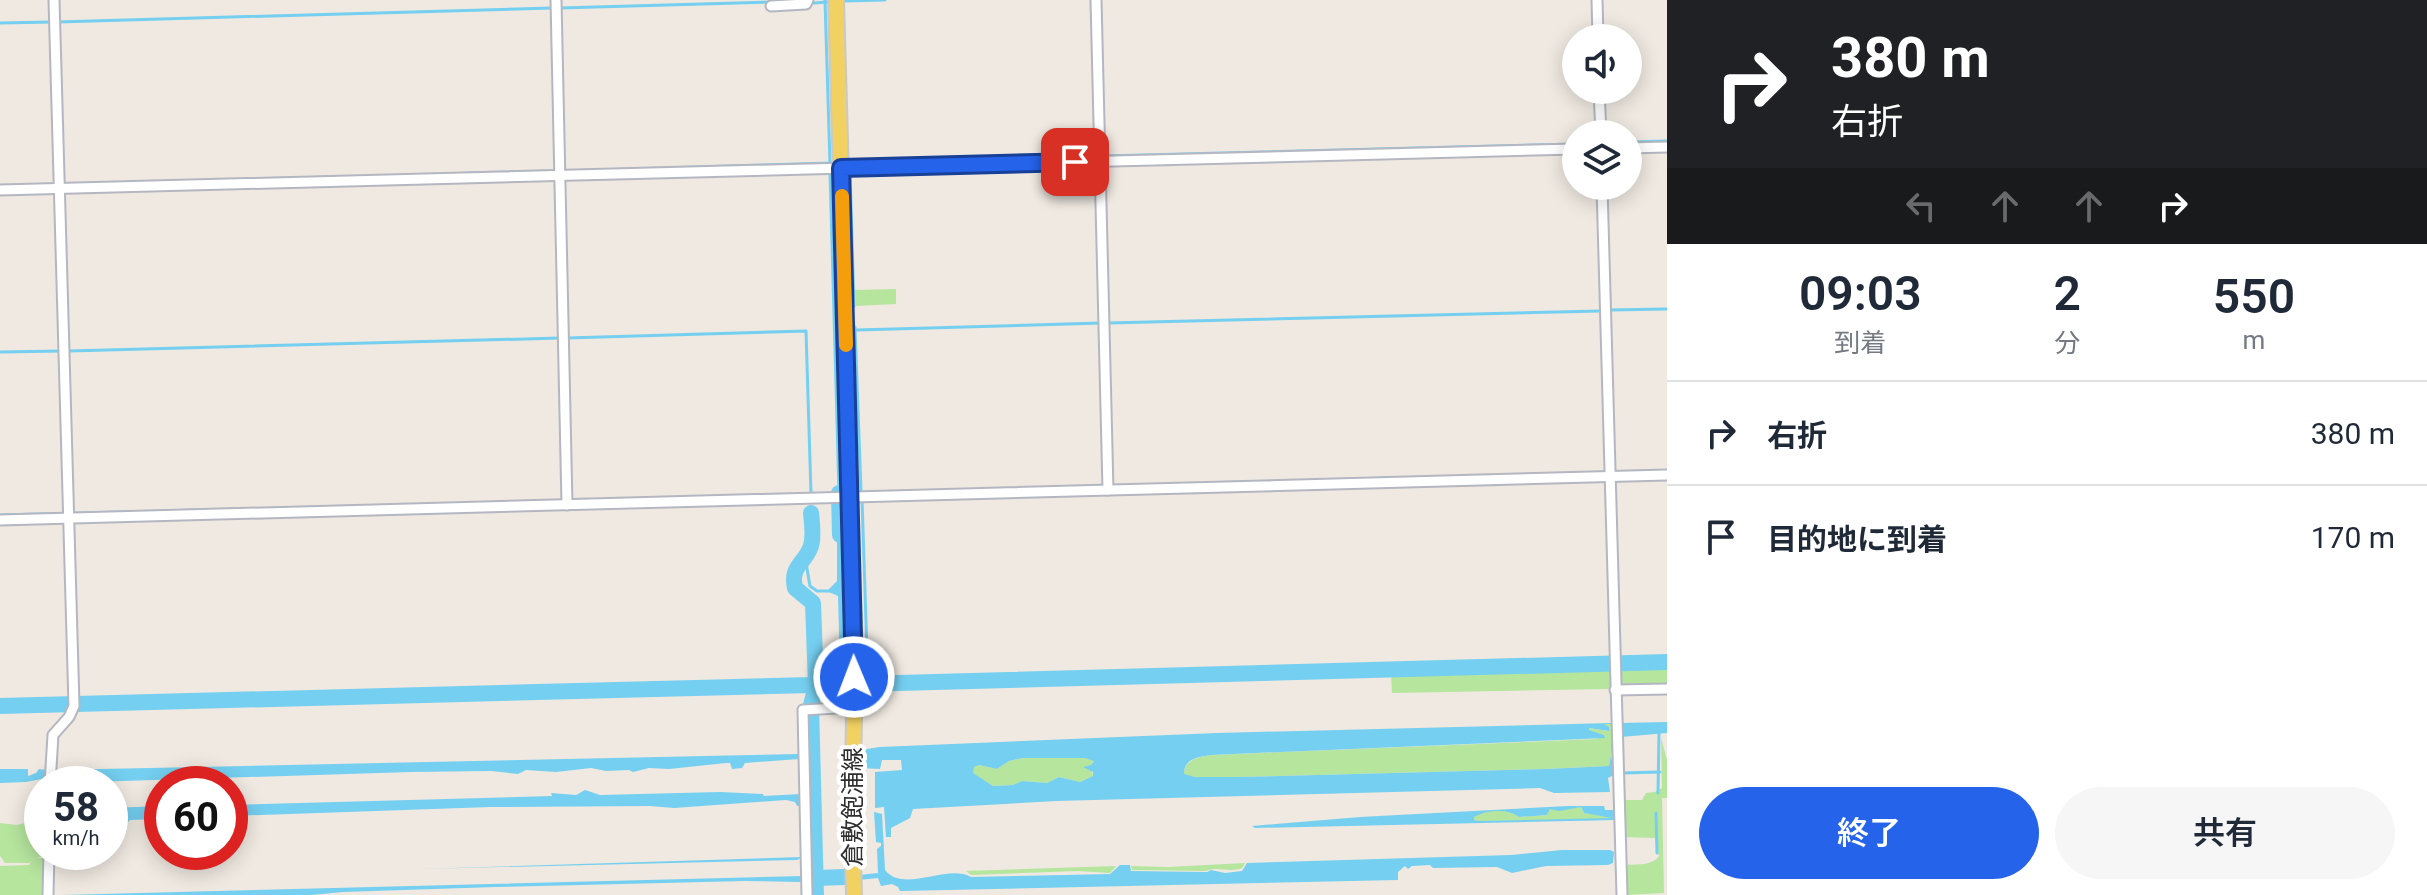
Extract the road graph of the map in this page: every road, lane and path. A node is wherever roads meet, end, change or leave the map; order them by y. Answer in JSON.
{"nodes":[{"id":1,"x":54,"y":0,"type":"edge"},
{"id":2,"x":556,"y":0,"type":"edge"},
{"id":3,"x":808,"y":0,"type":"edge"},
{"id":4,"x":836,"y":0,"type":"edge"},
{"id":5,"x":1096,"y":0,"type":"edge"},
{"id":6,"x":1597,"y":0,"type":"edge"},
{"id":7,"x":771,"y":6,"type":"dead end"},
{"id":8,"x":1598,"y":24,"type":"edge"},
{"id":9,"x":1667,"y":147,"type":"edge"},
{"id":10,"x":1642,"y":148,"type":"edge"},
{"id":11,"x":1562,"y":149,"type":"edge"},
{"id":12,"x":1100,"y":158,"type":"junction"},
{"id":13,"x":833,"y":169,"type":"junction"},
{"id":14,"x":560,"y":176,"type":"junction"},
{"id":15,"x":60,"y":189,"type":"junction"},
{"id":16,"x":0,"y":190,"type":"edge"},
{"id":17,"x":1602,"y":200,"type":"edge"},
{"id":18,"x":1667,"y":475,"type":"edge"},
{"id":19,"x":1610,"y":477,"type":"junction"},
{"id":20,"x":1108,"y":486,"type":"junction"},
{"id":21,"x":850,"y":498,"type":"junction"},
{"id":22,"x":567,"y":505,"type":"junction"},
{"id":23,"x":67,"y":515,"type":"junction"},
{"id":24,"x":0,"y":520,"type":"edge"},
{"id":25,"x":1667,"y":689,"type":"edge"},
{"id":26,"x":1615,"y":690,"type":"junction"},
{"id":27,"x":853,"y":707,"type":"junction"},
{"id":28,"x":51,"y":766,"type":"edge"},
{"id":29,"x":49,"y":870,"type":"edge"},
{"id":30,"x":48,"y":895,"type":"edge"},
{"id":31,"x":807,"y":895,"type":"edge"},
{"id":32,"x":854,"y":895,"type":"edge"},
{"id":33,"x":1622,"y":895,"type":"edge"}],
"edges":[{"from":1,"to":15,"type":"street"},
{"from":2,"to":14,"type":"street"},
{"from":3,"to":7,"type":"street"},
{"from":4,"to":13,"type":"main road","name":"倉敷飽浦線"},
{"from":5,"to":12,"type":"street"},
{"from":6,"to":8,"type":"street"},
{"from":9,"to":10,"type":"street"},
{"from":11,"to":12,"type":"street"},
{"from":12,"to":13,"type":"street"},
{"from":12,"to":20,"type":"street"},
{"from":13,"to":14,"type":"street"},
{"from":13,"to":21,"type":"main road","name":"倉敷飽浦線"},
{"from":14,"to":15,"type":"street"},
{"from":14,"to":22,"type":"street"},
{"from":15,"to":16,"type":"street"},
{"from":15,"to":23,"type":"street"},
{"from":17,"to":19,"type":"street"},
{"from":18,"to":19,"type":"street"},
{"from":19,"to":20,"type":"street"},
{"from":19,"to":26,"type":"street"},
{"from":20,"to":21,"type":"street"},
{"from":21,"to":22,"type":"street"},
{"from":21,"to":27,"type":"main road","name":"倉敷飽浦線"},
{"from":22,"to":23,"type":"street"},
{"from":23,"to":24,"type":"street"},
{"from":23,"to":28,"type":"street"},
{"from":25,"to":26,"type":"street"},
{"from":26,"to":33,"type":"street"},
{"from":27,"to":31,"type":"street"},
{"from":27,"to":32,"type":"main road","name":"倉敷飽浦線"},
{"from":29,"to":30,"type":"street"}]}
